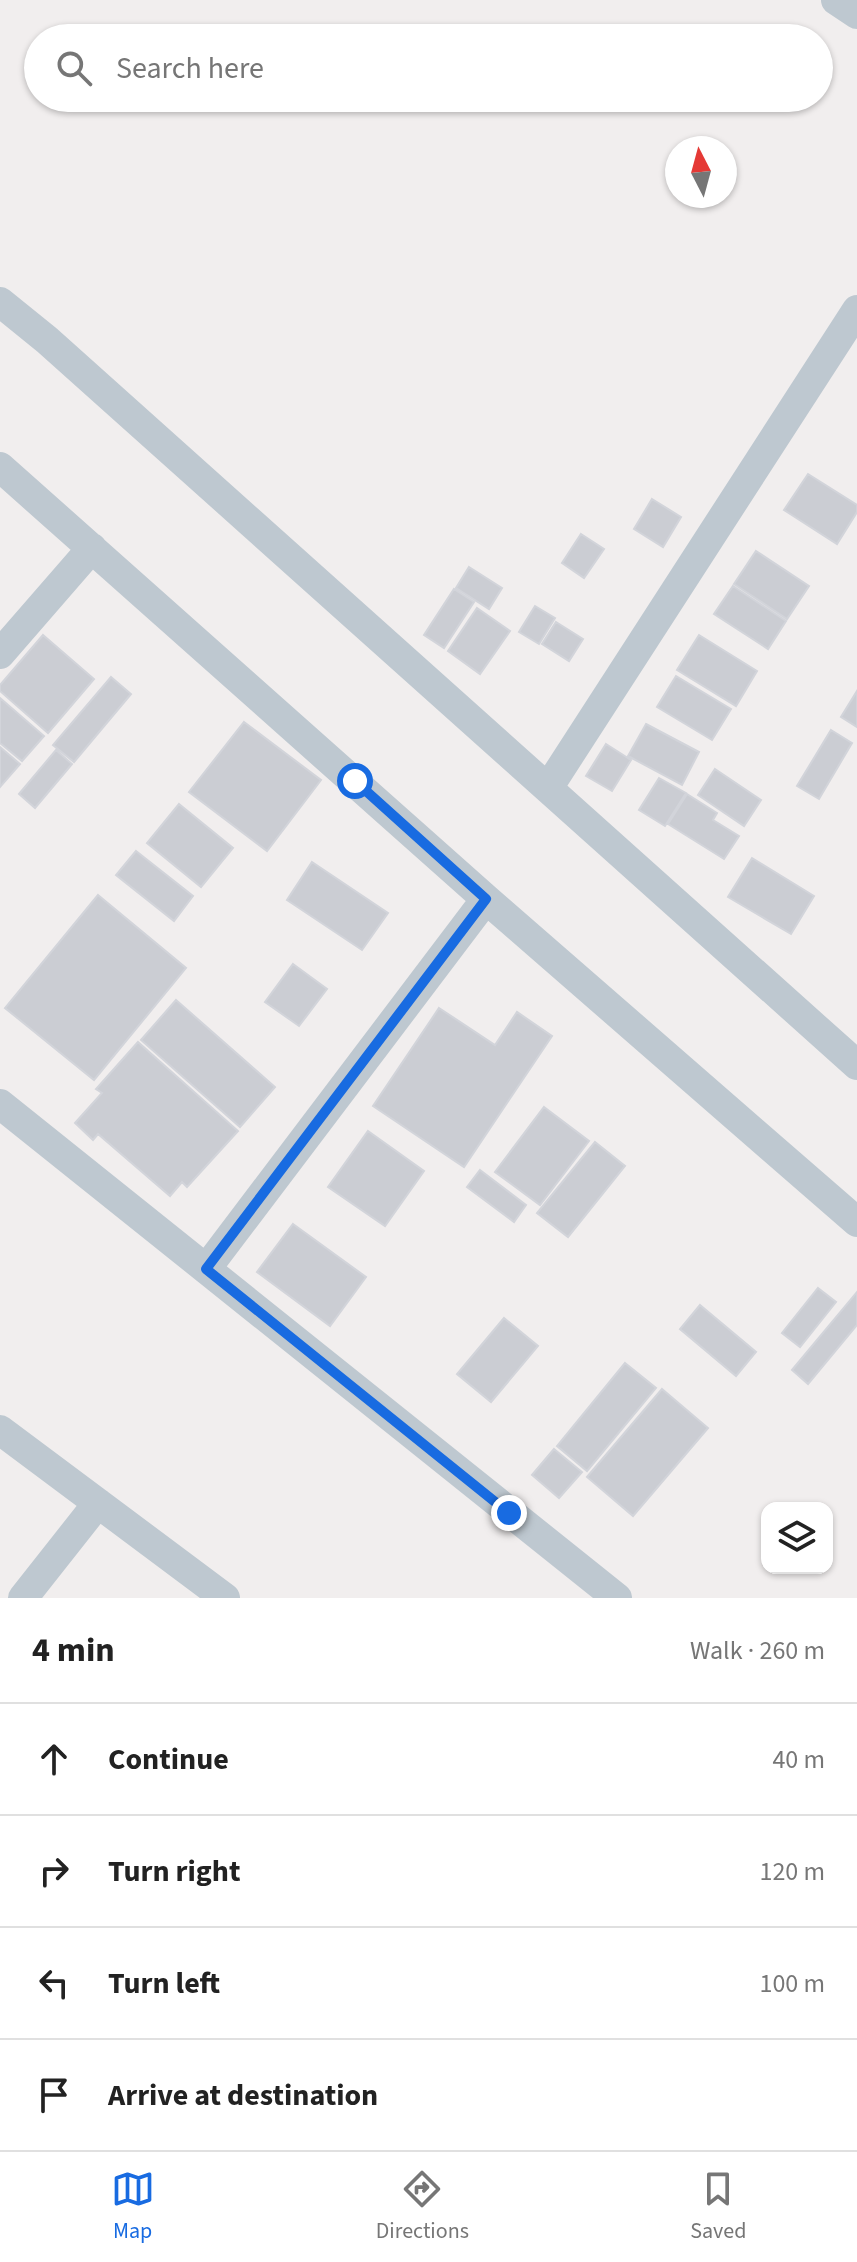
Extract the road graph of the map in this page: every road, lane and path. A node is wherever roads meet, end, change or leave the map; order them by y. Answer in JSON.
{"nodes":[{"id":1,"x":836,"y":0,"type":"edge"},
{"id":2,"x":857,"y":14,"type":"edge"},
{"id":3,"x":0,"y":302,"type":"edge"},
{"id":4,"x":857,"y":310,"type":"edge"},
{"id":5,"x":0,"y":467,"type":"edge"},
{"id":6,"x":92,"y":548,"type":"junction"},
{"id":7,"x":0,"y":654,"type":"edge"},
{"id":8,"x":548,"y":788,"type":"junction"},
{"id":9,"x":486,"y":899,"type":"junction"},
{"id":10,"x":857,"y":1065,"type":"edge"},
{"id":11,"x":0,"y":1104,"type":"edge"},
{"id":12,"x":857,"y":1222,"type":"edge"},
{"id":13,"x":206,"y":1269,"type":"junction"},
{"id":14,"x":0,"y":1430,"type":"edge"},
{"id":15,"x":98,"y":1503,"type":"junction"},
{"id":16,"x":23,"y":1598,"type":"edge"},
{"id":17,"x":225,"y":1598,"type":"edge"},
{"id":18,"x":617,"y":1598,"type":"edge"}],
"edges":[{"from":1,"to":2,"type":"street"},
{"from":3,"to":8,"type":"street"},
{"from":4,"to":8,"type":"street"},
{"from":5,"to":6,"type":"street"},
{"from":6,"to":7,"type":"street"},
{"from":6,"to":9,"type":"street"},
{"from":8,"to":10,"type":"street"},
{"from":9,"to":12,"type":"street"},
{"from":9,"to":13,"type":"street"},
{"from":11,"to":13,"type":"street"},
{"from":13,"to":18,"type":"street"},
{"from":14,"to":15,"type":"street"},
{"from":15,"to":16,"type":"street"},
{"from":15,"to":17,"type":"street"}]}
